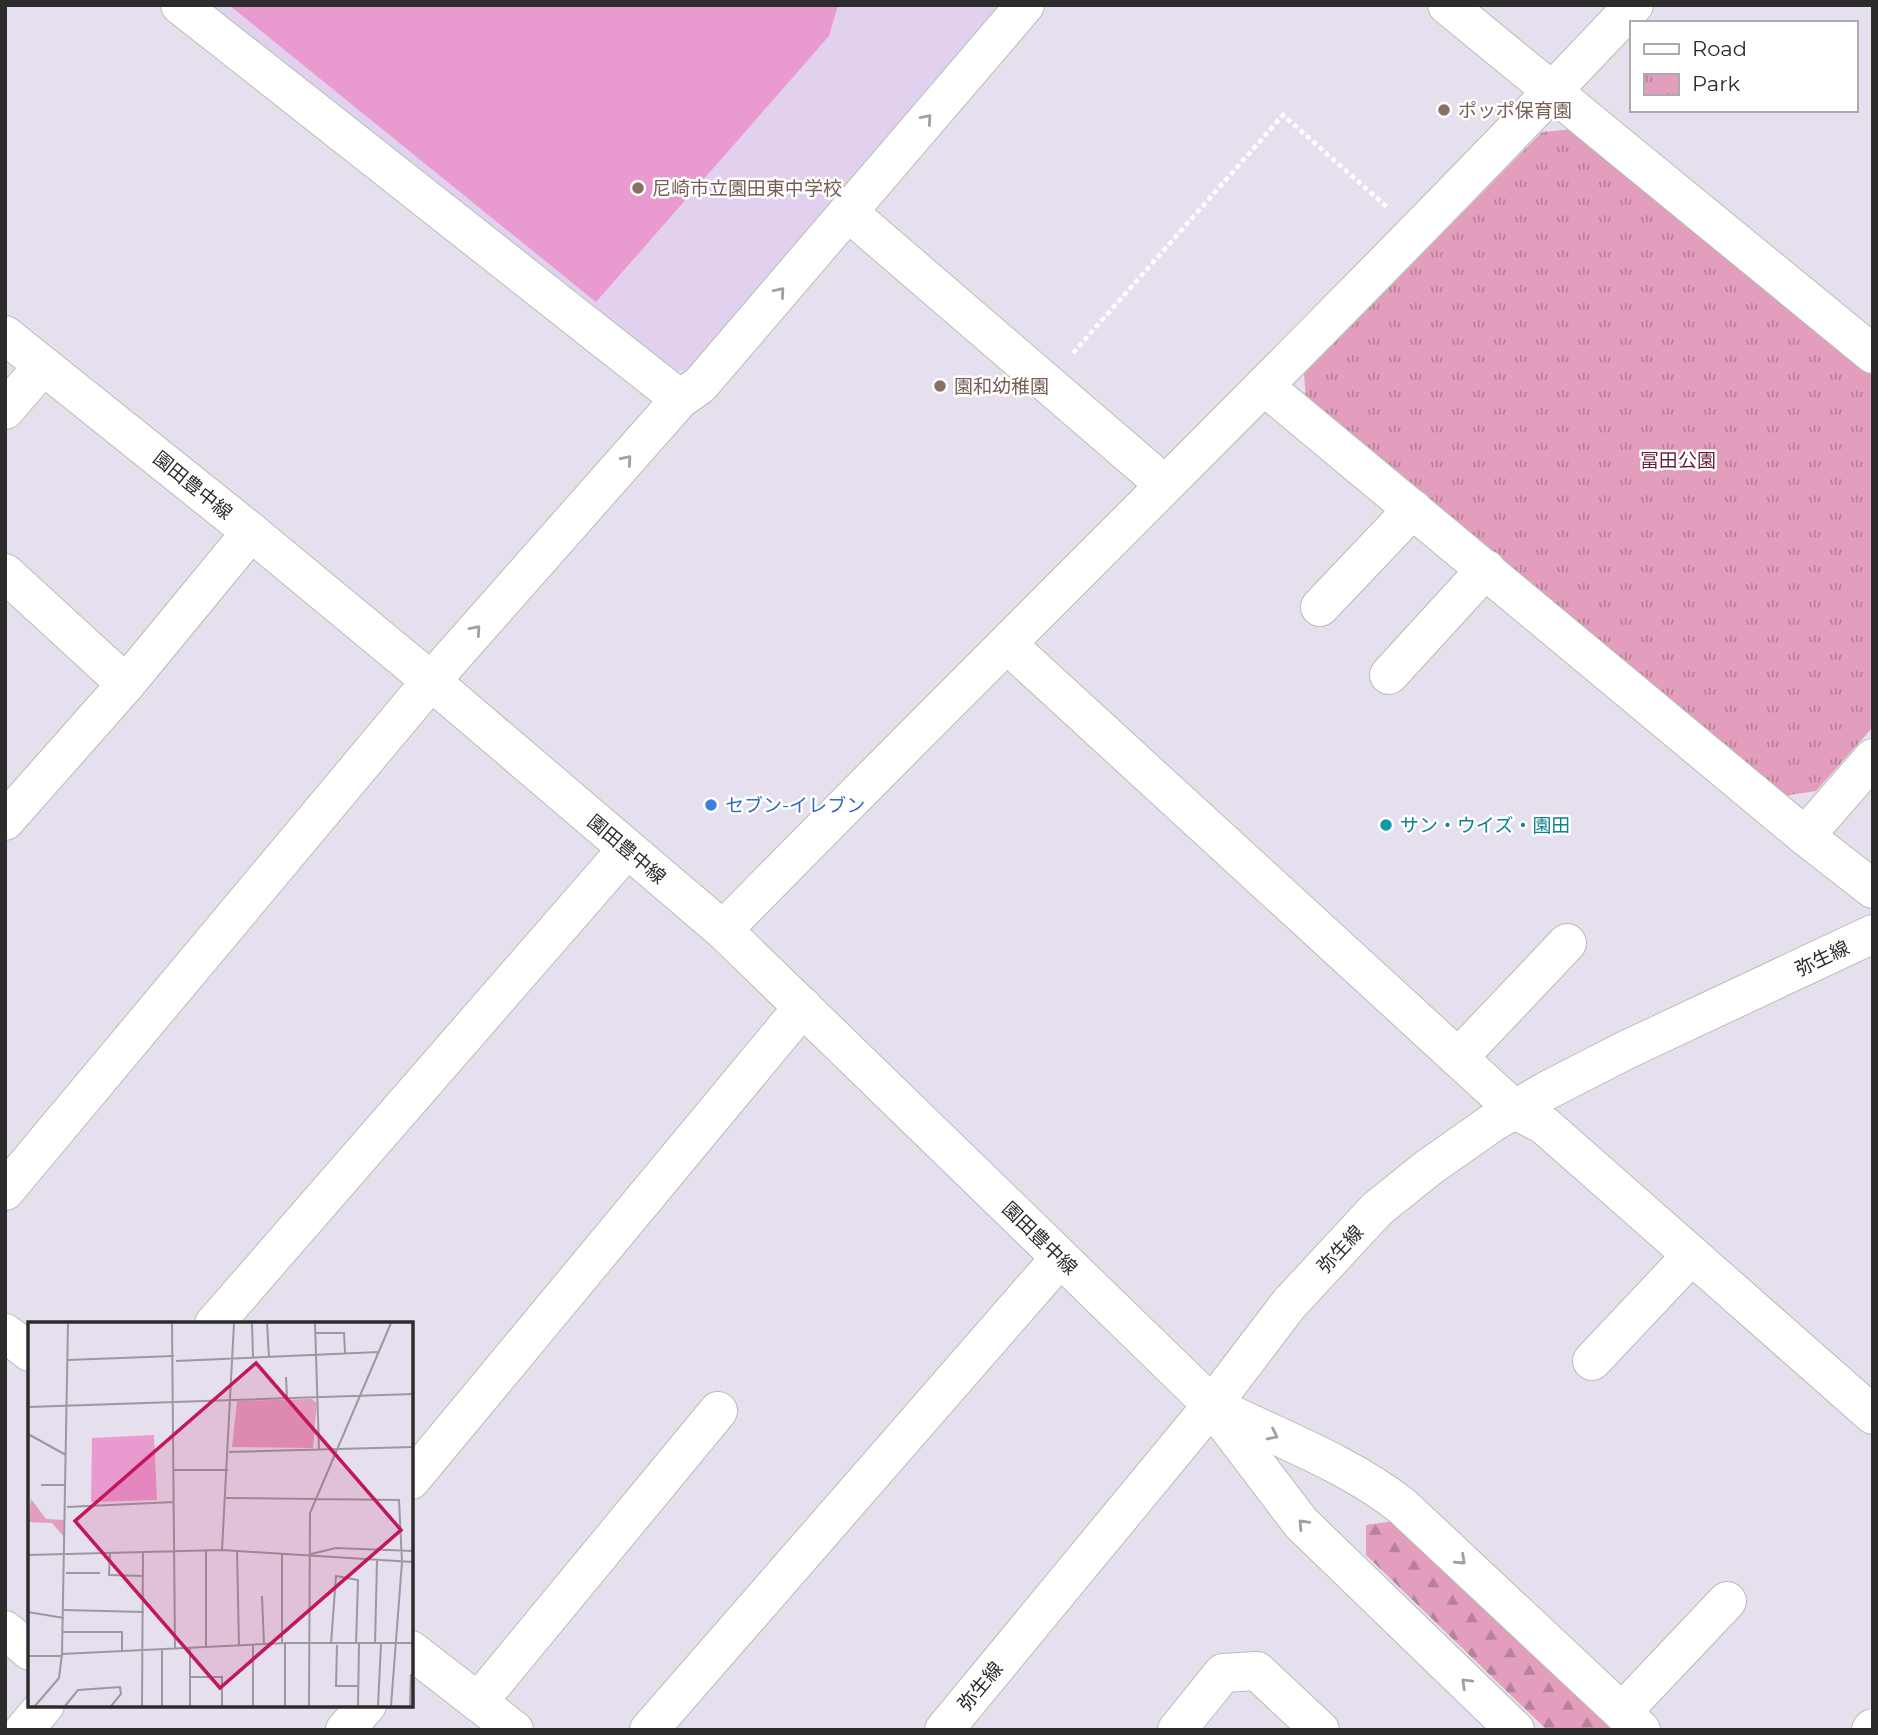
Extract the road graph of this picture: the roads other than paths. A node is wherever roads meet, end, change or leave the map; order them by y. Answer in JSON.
{"nodes":[{"id":1,"x":180,"y":5,"type":"edge"},
{"id":2,"x":1025,"y":5,"type":"edge"},
{"id":3,"x":1447,"y":5,"type":"edge"},
{"id":4,"x":1634,"y":5,"type":"edge"},
{"id":5,"x":1552,"y":93,"type":"junction"},
{"id":6,"x":848,"y":212,"type":"junction"},
{"id":7,"x":5,"y":335,"type":"edge"},
{"id":8,"x":1873,"y":354,"type":"edge"},
{"id":9,"x":43,"y":366,"type":"junction"},
{"id":10,"x":1264,"y":386,"type":"junction"},
{"id":11,"x":680,"y":399,"type":"junction"},
{"id":12,"x":5,"y":410,"type":"edge"},
{"id":13,"x":1164,"y":484,"type":"junction"},
{"id":14,"x":1413,"y":509,"type":"junction"},
{"id":15,"x":251,"y":532,"type":"junction"},
{"id":16,"x":1486,"y":569,"type":"junction"},
{"id":17,"x":5,"y":573,"type":"edge"},
{"id":18,"x":1320,"y":607,"type":"dead end"},
{"id":19,"x":1008,"y":645,"type":"junction"},
{"id":20,"x":1389,"y":675,"type":"dead end"},
{"id":21,"x":431,"y":681,"type":"junction"},
{"id":22,"x":126,"y":684,"type":"junction"},
{"id":23,"x":1873,"y":758,"type":"edge"},
{"id":24,"x":5,"y":821,"type":"edge"},
{"id":25,"x":1805,"y":836,"type":"junction"},
{"id":26,"x":627,"y":849,"type":"junction"},
{"id":27,"x":1873,"y":889,"type":"edge"},
{"id":28,"x":723,"y":930,"type":"junction"},
{"id":29,"x":1873,"y":934,"type":"edge"},
{"id":30,"x":1567,"y":943,"type":"dead end"},
{"id":31,"x":803,"y":1007,"type":"junction"},
{"id":32,"x":1458,"y":1058,"type":"junction"},
{"id":33,"x":1515,"y":1110,"type":"junction"},
{"id":34,"x":5,"y":1191,"type":"edge"},
{"id":35,"x":1692,"y":1255,"type":"junction"},
{"id":36,"x":1060,"y":1258,"type":"junction"},
{"id":37,"x":216,"y":1322,"type":"edge"},
{"id":38,"x":1592,"y":1361,"type":"dead end"},
{"id":39,"x":1212,"y":1405,"type":"junction"},
{"id":40,"x":718,"y":1411,"type":"dead end"},
{"id":41,"x":1873,"y":1415,"type":"edge"},
{"id":42,"x":413,"y":1478,"type":"edge"},
{"id":43,"x":1727,"y":1601,"type":"dead end"},
{"id":44,"x":5,"y":1630,"type":"edge"},
{"id":45,"x":28,"y":1649,"type":"edge"},
{"id":46,"x":413,"y":1653,"type":"edge"},
{"id":47,"x":478,"y":1702,"type":"junction"},
{"id":48,"x":43,"y":1707,"type":"edge"},
{"id":49,"x":364,"y":1707,"type":"edge"},
{"id":50,"x":1631,"y":1721,"type":"edge"},
{"id":51,"x":24,"y":1730,"type":"edge"},
{"id":52,"x":345,"y":1730,"type":"edge"},
{"id":53,"x":514,"y":1730,"type":"edge"},
{"id":54,"x":649,"y":1730,"type":"edge"},
{"id":55,"x":944,"y":1730,"type":"edge"},
{"id":56,"x":1177,"y":1730,"type":"edge"},
{"id":57,"x":1320,"y":1730,"type":"edge"},
{"id":58,"x":1515,"y":1730,"type":"edge"}],
"edges":[{"from":1,"to":11,"type":"street"},
{"from":6,"to":2,"type":"street","one_way":true},
{"from":3,"to":5,"type":"street"},
{"from":4,"to":5,"type":"street"},
{"from":5,"to":8,"type":"street"},
{"from":5,"to":10,"type":"street"},
{"from":11,"to":6,"type":"street","one_way":true},
{"from":6,"to":13,"type":"street"},
{"from":7,"to":9,"type":"street","name":"園田豊中線"},
{"from":9,"to":12,"type":"street"},
{"from":9,"to":15,"type":"street","name":"園田豊中線"},
{"from":10,"to":13,"type":"street"},
{"from":10,"to":14,"type":"street"},
{"from":21,"to":11,"type":"street","one_way":true},
{"from":13,"to":19,"type":"street"},
{"from":14,"to":16,"type":"street"},
{"from":14,"to":18,"type":"street"},
{"from":15,"to":21,"type":"street","name":"園田豊中線"},
{"from":15,"to":22,"type":"street"},
{"from":16,"to":20,"type":"street"},
{"from":16,"to":25,"type":"street"},
{"from":17,"to":22,"type":"street"},
{"from":19,"to":28,"type":"street"},
{"from":19,"to":32,"type":"street"},
{"from":21,"to":26,"type":"street","name":"園田豊中線"},
{"from":21,"to":34,"type":"street"},
{"from":22,"to":24,"type":"street"},
{"from":23,"to":25,"type":"street"},
{"from":25,"to":27,"type":"street"},
{"from":26,"to":28,"type":"street","name":"園田豊中線"},
{"from":26,"to":37,"type":"street"},
{"from":28,"to":31,"type":"street","name":"園田豊中線"},
{"from":29,"to":33,"type":"street","name":"弥生線"},
{"from":30,"to":32,"type":"street"},
{"from":31,"to":36,"type":"street","name":"園田豊中線"},
{"from":31,"to":42,"type":"street"},
{"from":32,"to":33,"type":"street"},
{"from":33,"to":35,"type":"street"},
{"from":33,"to":39,"type":"street","name":"弥生線"},
{"from":35,"to":38,"type":"street"},
{"from":35,"to":41,"type":"street"},
{"from":36,"to":39,"type":"street","name":"園田豊中線"},
{"from":36,"to":54,"type":"street"},
{"from":39,"to":50,"type":"street","one_way":true},
{"from":39,"to":55,"type":"street","name":"弥生線"},
{"from":58,"to":39,"type":"street","one_way":true},
{"from":40,"to":47,"type":"street"},
{"from":43,"to":50,"type":"street"},
{"from":44,"to":45,"type":"street"},
{"from":46,"to":47,"type":"street"},
{"from":47,"to":53,"type":"street"},
{"from":48,"to":51,"type":"street"},
{"from":49,"to":52,"type":"street"},
{"from":56,"to":57,"type":"street"}]}
